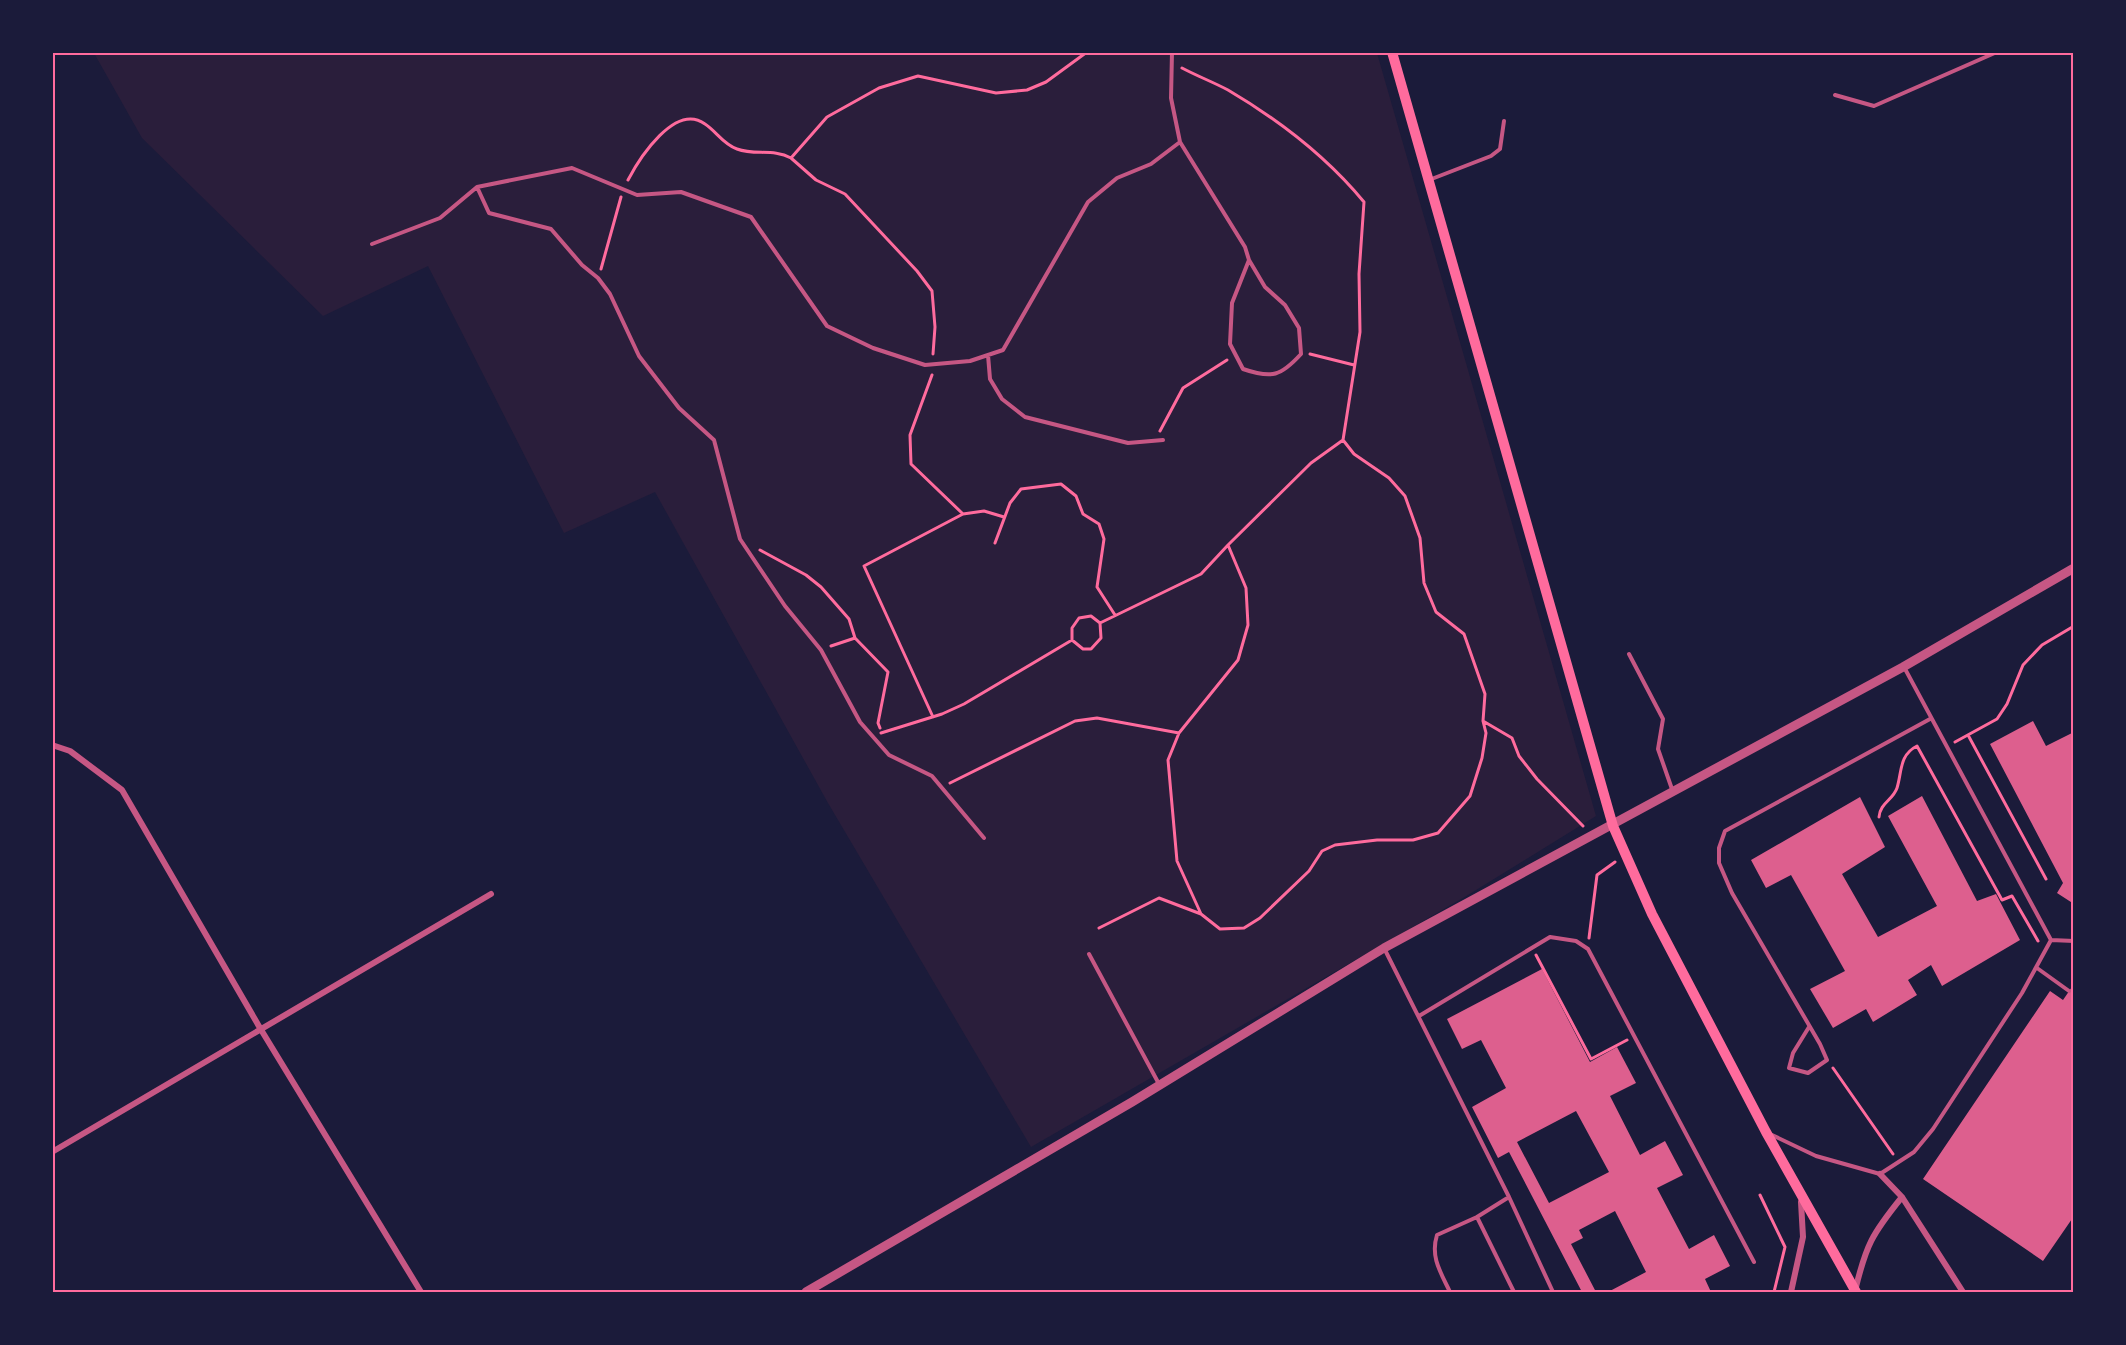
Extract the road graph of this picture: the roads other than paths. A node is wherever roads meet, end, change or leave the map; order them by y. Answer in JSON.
{"nodes":[{"id":1,"x":1172,"y":52,"type":"edge"},
{"id":2,"x":1392,"y":52,"type":"edge"},
{"id":3,"x":1997,"y":52,"type":"edge"},
{"id":4,"x":1835,"y":95,"type":"dead end"},
{"id":5,"x":1504,"y":120,"type":"dead end"},
{"id":6,"x":1180,"y":142,"type":"junction"},
{"id":7,"x":1428,"y":180,"type":"junction"},
{"id":8,"x":477,"y":187,"type":"junction"},
{"id":9,"x":372,"y":244,"type":"dead end"},
{"id":10,"x":1249,"y":260,"type":"junction"},
{"id":11,"x":988,"y":355,"type":"junction"},
{"id":12,"x":1163,"y":440,"type":"dead end"},
{"id":13,"x":2073,"y":568,"type":"edge"},
{"id":14,"x":1629,"y":654,"type":"dead end"},
{"id":15,"x":1903,"y":667,"type":"junction"},
{"id":16,"x":1930,"y":719,"type":"junction"},
{"id":17,"x":52,"y":745,"type":"edge"},
{"id":18,"x":1674,"y":792,"type":"junction"},
{"id":19,"x":1613,"y":826,"type":"junction"},
{"id":20,"x":984,"y":838,"type":"dead end"},
{"id":21,"x":491,"y":894,"type":"dead end"},
{"id":22,"x":2051,"y":940,"type":"junction"},
{"id":23,"x":2073,"y":941,"type":"edge"},
{"id":24,"x":1384,"y":948,"type":"junction"},
{"id":25,"x":1089,"y":954,"type":"dead end"},
{"id":26,"x":2037,"y":968,"type":"junction"},
{"id":27,"x":2069,"y":991,"type":"dead end"},
{"id":28,"x":1419,"y":1016,"type":"junction"},
{"id":29,"x":1809,"y":1027,"type":"junction"},
{"id":30,"x":260,"y":1029,"type":"junction"},
{"id":31,"x":1159,"y":1085,"type":"junction"},
{"id":32,"x":1766,"y":1132,"type":"junction"},
{"id":33,"x":52,"y":1152,"type":"edge"},
{"id":34,"x":1880,"y":1174,"type":"junction"},
{"id":35,"x":1795,"y":1184,"type":"junction"},
{"id":36,"x":1509,"y":1197,"type":"junction"},
{"id":37,"x":1902,"y":1197,"type":"junction"},
{"id":38,"x":1477,"y":1217,"type":"junction"},
{"id":39,"x":1754,"y":1262,"type":"dead end"},
{"id":40,"x":1856,"y":1292,"type":"edge"},
{"id":41,"x":421,"y":1293,"type":"edge"},
{"id":42,"x":806,"y":1293,"type":"edge"},
{"id":43,"x":1450,"y":1293,"type":"edge"},
{"id":44,"x":1514,"y":1293,"type":"edge"},
{"id":45,"x":1553,"y":1293,"type":"edge"},
{"id":46,"x":1791,"y":1293,"type":"edge"},
{"id":47,"x":1963,"y":1293,"type":"edge"}],
"edges":[{"from":1,"to":6,"type":"lane"},
{"from":2,"to":7,"type":"main road"},
{"from":3,"to":4,"type":"lane"},
{"from":5,"to":7,"type":"lane"},
{"from":6,"to":10,"type":"lane"},
{"from":6,"to":11,"type":"lane"},
{"from":7,"to":19,"type":"main road"},
{"from":8,"to":9,"type":"lane"},
{"from":8,"to":11,"type":"lane"},
{"from":8,"to":20,"type":"lane"},
{"from":10,"to":10,"type":"lane"},
{"from":11,"to":12,"type":"lane"},
{"from":13,"to":15,"type":"street"},
{"from":14,"to":18,"type":"lane"},
{"from":15,"to":16,"type":"lane"},
{"from":15,"to":18,"type":"street"},
{"from":16,"to":22,"type":"lane"},
{"from":16,"to":29,"type":"lane"},
{"from":17,"to":30,"type":"street"},
{"from":18,"to":19,"type":"street"},
{"from":19,"to":24,"type":"street"},
{"from":19,"to":32,"type":"main road"},
{"from":21,"to":30,"type":"street"},
{"from":22,"to":23,"type":"lane"},
{"from":22,"to":26,"type":"lane"},
{"from":24,"to":28,"type":"lane"},
{"from":24,"to":31,"type":"street"},
{"from":25,"to":31,"type":"lane"},
{"from":26,"to":27,"type":"lane"},
{"from":26,"to":34,"type":"lane"},
{"from":28,"to":36,"type":"lane"},
{"from":28,"to":39,"type":"lane"},
{"from":29,"to":29,"type":"lane"},
{"from":30,"to":33,"type":"street"},
{"from":30,"to":41,"type":"street"},
{"from":31,"to":42,"type":"street"},
{"from":32,"to":34,"type":"lane"},
{"from":32,"to":35,"type":"main road"},
{"from":34,"to":37,"type":"street"},
{"from":35,"to":40,"type":"main road"},
{"from":35,"to":46,"type":"street"},
{"from":36,"to":38,"type":"lane"},
{"from":36,"to":45,"type":"lane"},
{"from":37,"to":40,"type":"street"},
{"from":37,"to":47,"type":"street"},
{"from":38,"to":43,"type":"lane"},
{"from":38,"to":44,"type":"lane"}]}
